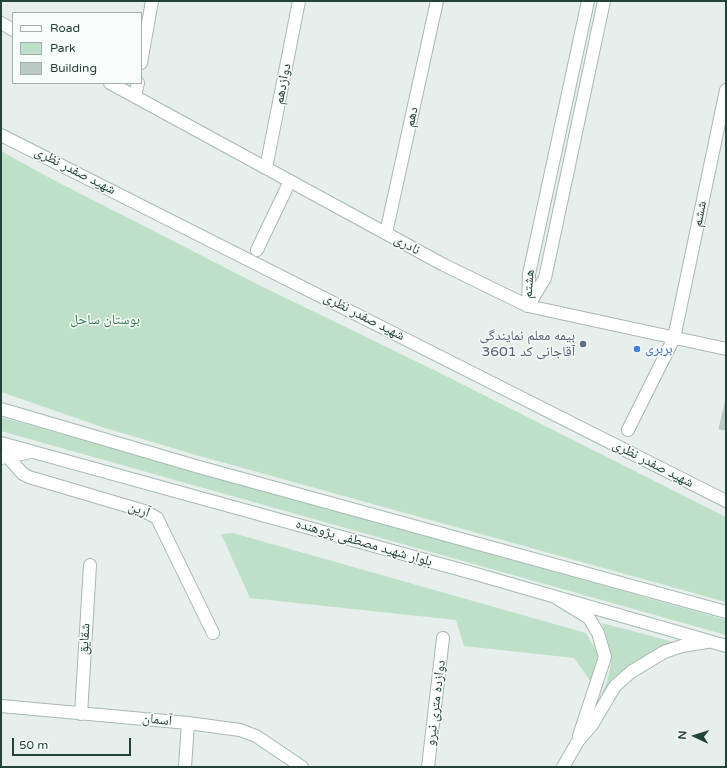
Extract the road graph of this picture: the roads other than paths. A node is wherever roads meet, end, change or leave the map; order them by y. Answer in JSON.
{"nodes":[{"id":1,"x":152,"y":1,"type":"edge"},
{"id":2,"x":299,"y":1,"type":"edge"},
{"id":3,"x":437,"y":1,"type":"edge"},
{"id":4,"x":588,"y":1,"type":"edge"},
{"id":5,"x":604,"y":1,"type":"edge"},
{"id":6,"x":1,"y":23,"type":"edge"},
{"id":7,"x":12,"y":29,"type":"edge"},
{"id":8,"x":142,"y":58,"type":"edge"},
{"id":9,"x":112,"y":84,"type":"edge"},
{"id":10,"x":138,"y":84,"type":"edge"},
{"id":11,"x":726,"y":90,"type":"edge"},
{"id":12,"x":135,"y":96,"type":"junction"},
{"id":13,"x":1,"y":135,"type":"edge"},
{"id":14,"x":266,"y":168,"type":"junction"},
{"id":15,"x":290,"y":181,"type":"junction"},
{"id":16,"x":386,"y":233,"type":"junction"},
{"id":17,"x":257,"y":250,"type":"dead end"},
{"id":18,"x":528,"y":306,"type":"junction"},
{"id":19,"x":674,"y":338,"type":"junction"},
{"id":20,"x":726,"y":349,"type":"edge"},
{"id":21,"x":1,"y":409,"type":"edge"},
{"id":22,"x":628,"y":430,"type":"dead end"},
{"id":23,"x":1,"y":443,"type":"edge"},
{"id":24,"x":31,"y":452,"type":"junction"},
{"id":25,"x":3,"y":457,"type":"edge"},
{"id":26,"x":726,"y":501,"type":"edge"},
{"id":27,"x":90,"y":565,"type":"dead end"},
{"id":28,"x":555,"y":598,"type":"junction"},
{"id":29,"x":726,"y":612,"type":"edge"},
{"id":30,"x":213,"y":633,"type":"dead end"},
{"id":31,"x":443,"y":638,"type":"dead end"},
{"id":32,"x":707,"y":642,"type":"junction"},
{"id":33,"x":726,"y":646,"type":"edge"},
{"id":34,"x":1,"y":706,"type":"edge"},
{"id":35,"x":81,"y":714,"type":"junction"},
{"id":36,"x":188,"y":723,"type":"junction"},
{"id":37,"x":578,"y":741,"type":"junction"},
{"id":38,"x":185,"y":767,"type":"edge"},
{"id":39,"x":302,"y":767,"type":"edge"},
{"id":40,"x":428,"y":767,"type":"edge"},
{"id":41,"x":562,"y":767,"type":"edge"}],
"edges":[{"from":1,"to":8,"type":"street"},
{"from":2,"to":14,"type":"street","name":"دوازدهم"},
{"from":3,"to":16,"type":"street","name":"دهم"},
{"from":4,"to":18,"type":"street","name":"هشتم"},
{"from":5,"to":18,"type":"street","name":"هشتم"},
{"from":6,"to":7,"type":"street"},
{"from":9,"to":12,"type":"street","name":"نادری"},
{"from":10,"to":12,"type":"street"},
{"from":11,"to":19,"type":"street","name":"ششم"},
{"from":12,"to":14,"type":"street","name":"نادری"},
{"from":13,"to":26,"type":"street","name":"شهید صفدر نظری"},
{"from":14,"to":15,"type":"street","name":"نادری"},
{"from":15,"to":16,"type":"street","name":"نادری"},
{"from":15,"to":17,"type":"street"},
{"from":16,"to":18,"type":"street","name":"نادری"},
{"from":18,"to":19,"type":"street","name":"نادری"},
{"from":19,"to":20,"type":"street","name":"نادری"},
{"from":19,"to":22,"type":"street","name":"ششم"},
{"from":21,"to":29,"type":"street","name":"بلوار شهید مصطفی پژوهنده"},
{"from":23,"to":24,"type":"street","name":"بلوار شهید مصطفی پژوهنده"},
{"from":24,"to":25,"type":"street"},
{"from":24,"to":28,"type":"street","name":"بلوار شهید مصطفی پژوهنده"},
{"from":25,"to":30,"type":"street","name":"آرین"},
{"from":27,"to":35,"type":"street","name":"شقایق"},
{"from":28,"to":32,"type":"street","name":"بلوار شهید مصطفی پژوهنده"},
{"from":28,"to":37,"type":"street"},
{"from":31,"to":40,"type":"street","name":"دوازده متری نیرو"},
{"from":32,"to":33,"type":"street","name":"بلوار شهید مصطفی پژوهنده"},
{"from":32,"to":37,"type":"street"},
{"from":34,"to":35,"type":"street","name":"آسمان"},
{"from":35,"to":36,"type":"street","name":"آسمان"},
{"from":36,"to":38,"type":"street"},
{"from":36,"to":39,"type":"street","name":"آسمان"},
{"from":37,"to":41,"type":"street"}]}
